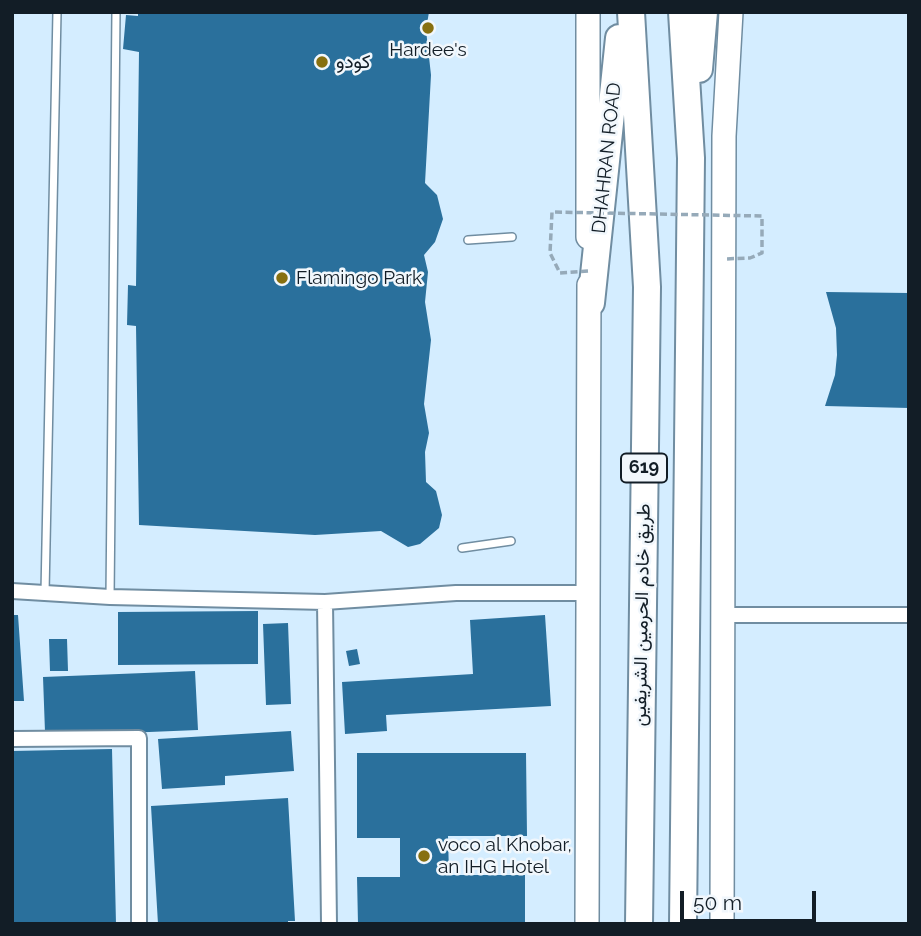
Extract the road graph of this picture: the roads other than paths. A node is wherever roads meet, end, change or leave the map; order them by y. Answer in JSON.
{"nodes":[{"id":1,"x":57,"y":12,"type":"edge"},
{"id":2,"x":116,"y":12,"type":"edge"},
{"id":3,"x":588,"y":12,"type":"edge"},
{"id":4,"x":622,"y":12,"type":"edge"},
{"id":5,"x":631,"y":12,"type":"edge"},
{"id":6,"x":682,"y":12,"type":"edge"},
{"id":7,"x":695,"y":12,"type":"edge"},
{"id":8,"x":704,"y":12,"type":"edge"},
{"id":9,"x":731,"y":12,"type":"edge"},
{"id":10,"x":691,"y":158,"type":"junction"},
{"id":11,"x":512,"y":237,"type":"dead end"},
{"id":12,"x":467,"y":240,"type":"dead end"},
{"id":13,"x":591,"y":303,"type":"junction"},
{"id":14,"x":511,"y":541,"type":"dead end"},
{"id":15,"x":462,"y":548,"type":"dead end"},
{"id":16,"x":12,"y":590,"type":"edge"},
{"id":17,"x":46,"y":592,"type":"junction"},
{"id":18,"x":588,"y":593,"type":"junction"},
{"id":19,"x":110,"y":597,"type":"junction"},
{"id":20,"x":325,"y":602,"type":"junction"},
{"id":21,"x":723,"y":615,"type":"junction"},
{"id":22,"x":909,"y":615,"type":"edge"},
{"id":23,"x":12,"y":739,"type":"edge"},
{"id":24,"x":139,"y":924,"type":"edge"},
{"id":25,"x":329,"y":924,"type":"edge"},
{"id":26,"x":587,"y":924,"type":"edge"},
{"id":27,"x":639,"y":924,"type":"edge"},
{"id":28,"x":682,"y":924,"type":"edge"},
{"id":29,"x":722,"y":924,"type":"edge"}],
"edges":[{"from":1,"to":17,"type":"lane"},
{"from":2,"to":19,"type":"lane"},
{"from":3,"to":13,"type":"main road"},
{"from":4,"to":13,"type":"highway","name":"DHAHRAN ROAD"},
{"from":5,"to":27,"type":"highway","name":"طريق خادم الحرمين الشريفين","number":"619"},
{"from":6,"to":10,"type":"highway","number":"619"},
{"from":7,"to":10,"type":"highway"},
{"from":8,"to":10,"type":"highway"},
{"from":9,"to":21,"type":"main road"},
{"from":10,"to":28,"type":"highway","number":"619"},
{"from":11,"to":12,"type":"lane"},
{"from":13,"to":18,"type":"main road"},
{"from":14,"to":15,"type":"lane"},
{"from":16,"to":17,"type":"street"},
{"from":17,"to":19,"type":"street"},
{"from":18,"to":20,"type":"street"},
{"from":18,"to":26,"type":"main road"},
{"from":19,"to":20,"type":"street"},
{"from":20,"to":25,"type":"street"},
{"from":21,"to":22,"type":"street"},
{"from":21,"to":29,"type":"main road"},
{"from":23,"to":24,"type":"street"}]}
